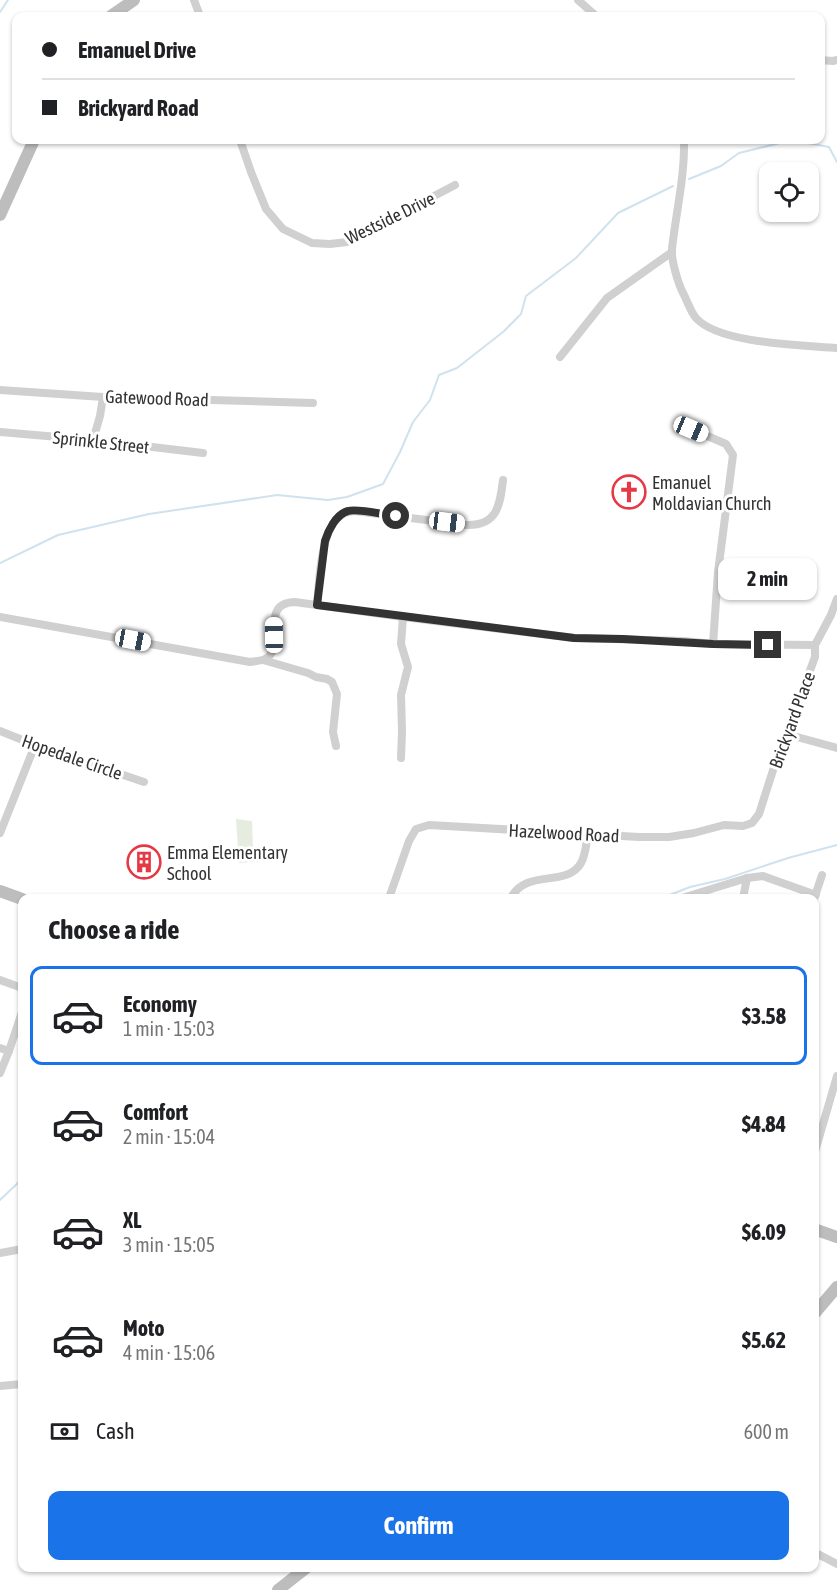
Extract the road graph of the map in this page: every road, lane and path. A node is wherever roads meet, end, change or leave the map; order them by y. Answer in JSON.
{"nodes":[{"id":1,"x":134,"y":0,"type":"edge"},
{"id":2,"x":578,"y":0,"type":"edge"},
{"id":3,"x":117,"y":12,"type":"edge"},
{"id":4,"x":592,"y":12,"type":"edge"},
{"id":5,"x":32,"y":144,"type":"edge"},
{"id":6,"x":241,"y":144,"type":"edge"},
{"id":7,"x":684,"y":144,"type":"edge"},
{"id":8,"x":455,"y":185,"type":"dead end"},
{"id":9,"x":0,"y":215,"type":"edge"},
{"id":10,"x":672,"y":252,"type":"junction"},
{"id":11,"x":837,"y":348,"type":"edge"},
{"id":12,"x":560,"y":357,"type":"dead end"},
{"id":13,"x":0,"y":390,"type":"edge"},
{"id":14,"x":103,"y":396,"type":"junction"},
{"id":15,"x":313,"y":403,"type":"dead end"},
{"id":16,"x":691,"y":429,"type":"dead end"},
{"id":17,"x":0,"y":432,"type":"edge"},
{"id":18,"x":93,"y":440,"type":"junction"},
{"id":19,"x":203,"y":453,"type":"dead end"},
{"id":20,"x":503,"y":480,"type":"dead end"},
{"id":21,"x":837,"y":599,"type":"edge"},
{"id":22,"x":317,"y":605,"type":"junction"},
{"id":23,"x":0,"y":616,"type":"edge"},
{"id":24,"x":403,"y":617,"type":"junction"},
{"id":25,"x":713,"y":644,"type":"junction"},
{"id":26,"x":815,"y":645,"type":"junction"},
{"id":27,"x":263,"y":660,"type":"junction"},
{"id":28,"x":0,"y":731,"type":"edge"},
{"id":29,"x":786,"y":734,"type":"junction"},
{"id":30,"x":35,"y":745,"type":"junction"},
{"id":31,"x":336,"y":746,"type":"dead end"},
{"id":32,"x":837,"y":748,"type":"edge"},
{"id":33,"x":401,"y":758,"type":"dead end"},
{"id":34,"x":144,"y":782,"type":"dead end"},
{"id":35,"x":765,"y":794,"type":"joint"},
{"id":36,"x":0,"y":833,"type":"edge"},
{"id":37,"x":588,"y":834,"type":"junction"},
{"id":38,"x":822,"y":874,"type":"dead end"},
{"id":39,"x":747,"y":878,"type":"junction"},
{"id":40,"x":0,"y":891,"type":"edge"},
{"id":41,"x":389,"y":894,"type":"edge"},
{"id":42,"x":513,"y":894,"type":"edge"},
{"id":43,"x":695,"y":894,"type":"edge"},
{"id":44,"x":744,"y":894,"type":"edge"},
{"id":45,"x":808,"y":894,"type":"edge"},
{"id":46,"x":816,"y":894,"type":"edge"},
{"id":47,"x":18,"y":898,"type":"edge"},
{"id":48,"x":0,"y":980,"type":"edge"},
{"id":49,"x":18,"y":987,"type":"edge"},
{"id":50,"x":18,"y":1021,"type":"edge"},
{"id":51,"x":5,"y":1050,"type":"edge"},
{"id":52,"x":0,"y":1073,"type":"edge"},
{"id":53,"x":837,"y":1076,"type":"edge"},
{"id":54,"x":819,"y":1138,"type":"edge"},
{"id":55,"x":819,"y":1231,"type":"edge"},
{"id":56,"x":837,"y":1237,"type":"edge"},
{"id":57,"x":18,"y":1250,"type":"edge"},
{"id":58,"x":0,"y":1253,"type":"edge"},
{"id":59,"x":837,"y":1287,"type":"edge"},
{"id":60,"x":819,"y":1308,"type":"edge"},
{"id":61,"x":18,"y":1384,"type":"edge"},
{"id":62,"x":0,"y":1386,"type":"edge"},
{"id":63,"x":819,"y":1555,"type":"edge"},
{"id":64,"x":837,"y":1564,"type":"edge"},
{"id":65,"x":302,"y":1572,"type":"edge"},
{"id":66,"x":286,"y":1588,"type":"edge"}],
"edges":[{"from":1,"to":3,"type":"street"},
{"from":2,"to":4,"type":"street"},
{"from":5,"to":9,"type":"street"},
{"from":6,"to":8,"type":"street","name":"Westside Drive"},
{"from":7,"to":10,"type":"street"},
{"from":10,"to":11,"type":"street"},
{"from":10,"to":12,"type":"street"},
{"from":13,"to":14,"type":"street","name":"Gatewood Road"},
{"from":14,"to":15,"type":"street","name":"Gatewood Road"},
{"from":14,"to":18,"type":"street"},
{"from":16,"to":25,"type":"street"},
{"from":17,"to":18,"type":"street","name":"Sprinkle Street"},
{"from":18,"to":19,"type":"street","name":"Sprinkle Street"},
{"from":20,"to":22,"type":"street"},
{"from":21,"to":26,"type":"street","name":"Brickyard Place"},
{"from":22,"to":24,"type":"street"},
{"from":22,"to":27,"type":"street"},
{"from":23,"to":27,"type":"street"},
{"from":24,"to":25,"type":"street"},
{"from":24,"to":33,"type":"street"},
{"from":25,"to":26,"type":"street"},
{"from":26,"to":29,"type":"street","name":"Brickyard Place"},
{"from":27,"to":31,"type":"street"},
{"from":28,"to":30,"type":"street","name":"Hopedale Circle"},
{"from":29,"to":32,"type":"street"},
{"from":29,"to":35,"type":"street","name":"Brickyard Place"},
{"from":30,"to":34,"type":"street","name":"Hopedale Circle"},
{"from":30,"to":36,"type":"street"},
{"from":35,"to":37,"type":"street","name":"Hazelwood Road"},
{"from":37,"to":41,"type":"street","name":"Hazelwood Road"},
{"from":37,"to":42,"type":"street"},
{"from":38,"to":46,"type":"street"},
{"from":39,"to":43,"type":"street"},
{"from":39,"to":44,"type":"street"},
{"from":39,"to":45,"type":"street"},
{"from":40,"to":47,"type":"street"},
{"from":48,"to":49,"type":"street"},
{"from":50,"to":51,"type":"street"},
{"from":51,"to":52,"type":"street"},
{"from":53,"to":54,"type":"street"},
{"from":55,"to":56,"type":"street"},
{"from":57,"to":58,"type":"street"},
{"from":59,"to":60,"type":"street"},
{"from":61,"to":62,"type":"street"},
{"from":63,"to":64,"type":"street"},
{"from":65,"to":66,"type":"street"}]}
